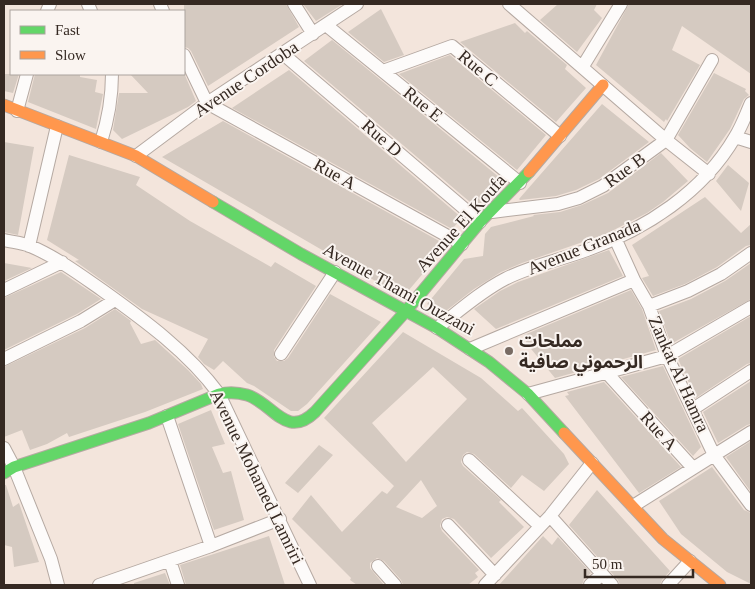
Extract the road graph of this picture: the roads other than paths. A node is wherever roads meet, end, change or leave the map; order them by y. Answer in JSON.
{"nodes":[{"id":1,"x":294,"y":4,"type":"edge"},
{"id":2,"x":357,"y":4,"type":"edge"},
{"id":3,"x":509,"y":4,"type":"edge"},
{"id":4,"x":621,"y":4,"type":"edge"},
{"id":5,"x":326,"y":25,"type":"junction"},
{"id":6,"x":314,"y":34,"type":"junction"},
{"id":7,"x":283,"y":54,"type":"junction"},
{"id":8,"x":185,"y":57,"type":"edge"},
{"id":9,"x":712,"y":60,"type":"dead end"},
{"id":10,"x":582,"y":66,"type":"junction"},
{"id":11,"x":383,"y":71,"type":"junction"},
{"id":12,"x":27,"y":75,"type":"edge"},
{"id":13,"x":112,"y":75,"type":"edge"},
{"id":14,"x":603,"y":85,"type":"junction"},
{"id":15,"x":751,"y":102,"type":"edge"},
{"id":16,"x":207,"y":103,"type":"junction"},
{"id":17,"x":4,"y":105,"type":"edge"},
{"id":18,"x":18,"y":111,"type":"junction"},
{"id":19,"x":57,"y":126,"type":"junction"},
{"id":20,"x":560,"y":136,"type":"junction"},
{"id":21,"x":735,"y":137,"type":"junction"},
{"id":22,"x":666,"y":140,"type":"junction"},
{"id":23,"x":101,"y":142,"type":"junction"},
{"id":24,"x":751,"y":142,"type":"edge"},
{"id":25,"x":136,"y":156,"type":"junction"},
{"id":26,"x":708,"y":174,"type":"junction"},
{"id":27,"x":520,"y":183,"type":"junction"},
{"id":28,"x":492,"y":212,"type":"junction"},
{"id":29,"x":480,"y":222,"type":"junction"},
{"id":30,"x":615,"y":238,"type":"junction"},
{"id":31,"x":4,"y":240,"type":"edge"},
{"id":32,"x":462,"y":244,"type":"junction"},
{"id":33,"x":29,"y":246,"type":"junction"},
{"id":34,"x":751,"y":253,"type":"edge"},
{"id":35,"x":62,"y":262,"type":"junction"},
{"id":36,"x":335,"y":272,"type":"junction"},
{"id":37,"x":634,"y":280,"type":"junction"},
{"id":38,"x":4,"y":290,"type":"edge"},
{"id":39,"x":115,"y":300,"type":"junction"},
{"id":40,"x":649,"y":306,"type":"junction"},
{"id":41,"x":751,"y":307,"type":"edge"},
{"id":42,"x":406,"y":311,"type":"junction"},
{"id":43,"x":437,"y":328,"type":"junction"},
{"id":44,"x":470,"y":348,"type":"junction"},
{"id":45,"x":282,"y":354,"type":"dead end"},
{"id":46,"x":667,"y":356,"type":"junction"},
{"id":47,"x":4,"y":359,"type":"edge"},
{"id":48,"x":751,"y":371,"type":"edge"},
{"id":49,"x":606,"y":372,"type":"junction"},
{"id":50,"x":219,"y":394,"type":"junction"},
{"id":51,"x":528,"y":394,"type":"junction"},
{"id":52,"x":693,"y":409,"type":"junction"},
{"id":53,"x":167,"y":416,"type":"junction"},
{"id":54,"x":751,"y":432,"type":"edge"},
{"id":55,"x":4,"y":448,"type":"edge"},
{"id":56,"x":714,"y":455,"type":"junction"},
{"id":57,"x":469,"y":460,"type":"dead end"},
{"id":58,"x":592,"y":463,"type":"junction"},
{"id":59,"x":693,"y":468,"type":"junction"},
{"id":60,"x":9,"y":470,"type":"edge"},
{"id":61,"x":751,"y":505,"type":"edge"},
{"id":62,"x":633,"y":506,"type":"junction"},
{"id":63,"x":550,"y":516,"type":"junction"},
{"id":64,"x":280,"y":519,"type":"junction"},
{"id":65,"x":448,"y":525,"type":"dead end"},
{"id":66,"x":540,"y":526,"type":"junction"},
{"id":67,"x":211,"y":546,"type":"junction"},
{"id":68,"x":170,"y":561,"type":"junction"},
{"id":69,"x":690,"y":561,"type":"junction"},
{"id":70,"x":378,"y":566,"type":"dead end"},
{"id":71,"x":495,"y":575,"type":"junction"},
{"id":72,"x":601,"y":575,"type":"junction"},
{"id":73,"x":58,"y":585,"type":"edge"},
{"id":74,"x":99,"y":585,"type":"edge"},
{"id":75,"x":178,"y":585,"type":"edge"},
{"id":76,"x":310,"y":585,"type":"edge"},
{"id":77,"x":395,"y":585,"type":"edge"},
{"id":78,"x":485,"y":585,"type":"edge"},
{"id":79,"x":590,"y":585,"type":"edge"},
{"id":80,"x":612,"y":585,"type":"edge"},
{"id":81,"x":668,"y":585,"type":"edge"},
{"id":82,"x":720,"y":585,"type":"edge"}],
"edges":[{"from":1,"to":6,"type":"street"},
{"from":2,"to":5,"type":"street","name":"Avenue Cordoba"},
{"from":3,"to":10,"type":"street"},
{"from":4,"to":10,"type":"street"},
{"from":5,"to":6,"type":"street","name":"Avenue Cordoba"},
{"from":5,"to":11,"type":"street","name":"Rue E"},
{"from":6,"to":7,"type":"street","name":"Avenue Cordoba"},
{"from":7,"to":16,"type":"street","name":"Avenue Cordoba"},
{"from":7,"to":29,"type":"street","name":"Rue D"},
{"from":8,"to":16,"type":"street"},
{"from":9,"to":22,"type":"street","name":"Rue B"},
{"from":10,"to":14,"type":"street"},
{"from":11,"to":20,"type":"street","name":"Rue C"},
{"from":11,"to":27,"type":"street","name":"Rue E"},
{"from":12,"to":18,"type":"street"},
{"from":13,"to":23,"type":"street"},
{"from":14,"to":20,"type":"street","name":"Avenue El Koufa"},
{"from":14,"to":22,"type":"street"},
{"from":15,"to":21,"type":"street","name":"Avenue Granada"},
{"from":16,"to":25,"type":"street","name":"Avenue Cordoba"},
{"from":16,"to":32,"type":"street","name":"Rue A"},
{"from":17,"to":18,"type":"street","name":"Avenue Thami Ouzzani"},
{"from":18,"to":19,"type":"street","name":"Avenue Thami Ouzzani"},
{"from":19,"to":23,"type":"street","name":"Avenue Thami Ouzzani"},
{"from":19,"to":33,"type":"street"},
{"from":20,"to":27,"type":"street","name":"Avenue El Koufa"},
{"from":21,"to":24,"type":"street"},
{"from":21,"to":26,"type":"street","name":"Avenue Granada"},
{"from":22,"to":26,"type":"street"},
{"from":22,"to":28,"type":"street","name":"Rue B"},
{"from":23,"to":25,"type":"street","name":"Avenue Thami Ouzzani"},
{"from":25,"to":36,"type":"street","name":"Avenue Thami Ouzzani"},
{"from":26,"to":30,"type":"street","name":"Avenue Granada"},
{"from":27,"to":28,"type":"street","name":"Avenue El Koufa"},
{"from":28,"to":29,"type":"street","name":"Avenue El Koufa"},
{"from":29,"to":32,"type":"street","name":"Avenue El Koufa"},
{"from":30,"to":37,"type":"street","name":"Zankat Al Hamra"},
{"from":30,"to":43,"type":"street","name":"Avenue Granada"},
{"from":31,"to":33,"type":"street","name":"Avenue Mohamed Lamriri"},
{"from":32,"to":42,"type":"street","name":"Avenue El Koufa"},
{"from":33,"to":35,"type":"street","name":"Avenue Mohamed Lamriri"},
{"from":34,"to":40,"type":"street"},
{"from":35,"to":38,"type":"street"},
{"from":35,"to":39,"type":"street","name":"Avenue Mohamed Lamriri"},
{"from":36,"to":42,"type":"street","name":"Avenue Thami Ouzzani"},
{"from":36,"to":45,"type":"street"},
{"from":37,"to":40,"type":"street","name":"Zankat Al Hamra"},
{"from":37,"to":44,"type":"street"},
{"from":39,"to":47,"type":"street"},
{"from":39,"to":50,"type":"street","name":"Avenue Mohamed Lamriri"},
{"from":40,"to":46,"type":"street","name":"Zankat Al Hamra"},
{"from":41,"to":46,"type":"street"},
{"from":42,"to":43,"type":"street","name":"Avenue Thami Ouzzani"},
{"from":42,"to":50,"type":"street","name":"Avenue El Koufa"},
{"from":43,"to":44,"type":"street","name":"Avenue Thami Ouzzani"},
{"from":44,"to":51,"type":"street","name":"Avenue Thami Ouzzani"},
{"from":46,"to":49,"type":"street"},
{"from":46,"to":52,"type":"street","name":"Zankat Al Hamra"},
{"from":48,"to":52,"type":"street"},
{"from":49,"to":51,"type":"street"},
{"from":49,"to":59,"type":"street","name":"Rue A"},
{"from":50,"to":53,"type":"street"},
{"from":50,"to":64,"type":"street","name":"Avenue Mohamed Lamriri"},
{"from":51,"to":58,"type":"street","name":"Avenue Thami Ouzzani"},
{"from":52,"to":56,"type":"street","name":"Zankat Al Hamra"},
{"from":53,"to":60,"type":"street"},
{"from":53,"to":67,"type":"street"},
{"from":54,"to":56,"type":"street"},
{"from":55,"to":60,"type":"street"},
{"from":56,"to":59,"type":"street"},
{"from":56,"to":61,"type":"street","name":"Zankat Al Hamra"},
{"from":57,"to":66,"type":"street"},
{"from":58,"to":62,"type":"street","name":"Avenue Thami Ouzzani"},
{"from":58,"to":63,"type":"street"},
{"from":59,"to":62,"type":"street"},
{"from":60,"to":73,"type":"street"},
{"from":62,"to":69,"type":"street","name":"Avenue Thami Ouzzani"},
{"from":63,"to":66,"type":"street"},
{"from":63,"to":72,"type":"street"},
{"from":64,"to":67,"type":"street"},
{"from":64,"to":76,"type":"street","name":"Avenue Mohamed Lamriri"},
{"from":65,"to":71,"type":"street"},
{"from":66,"to":71,"type":"street"},
{"from":67,"to":68,"type":"street"},
{"from":68,"to":74,"type":"street"},
{"from":68,"to":75,"type":"street"},
{"from":69,"to":81,"type":"street"},
{"from":69,"to":82,"type":"street","name":"Avenue Thami Ouzzani"},
{"from":70,"to":77,"type":"street"},
{"from":71,"to":78,"type":"street"},
{"from":72,"to":79,"type":"street"},
{"from":72,"to":80,"type":"street"}]}
